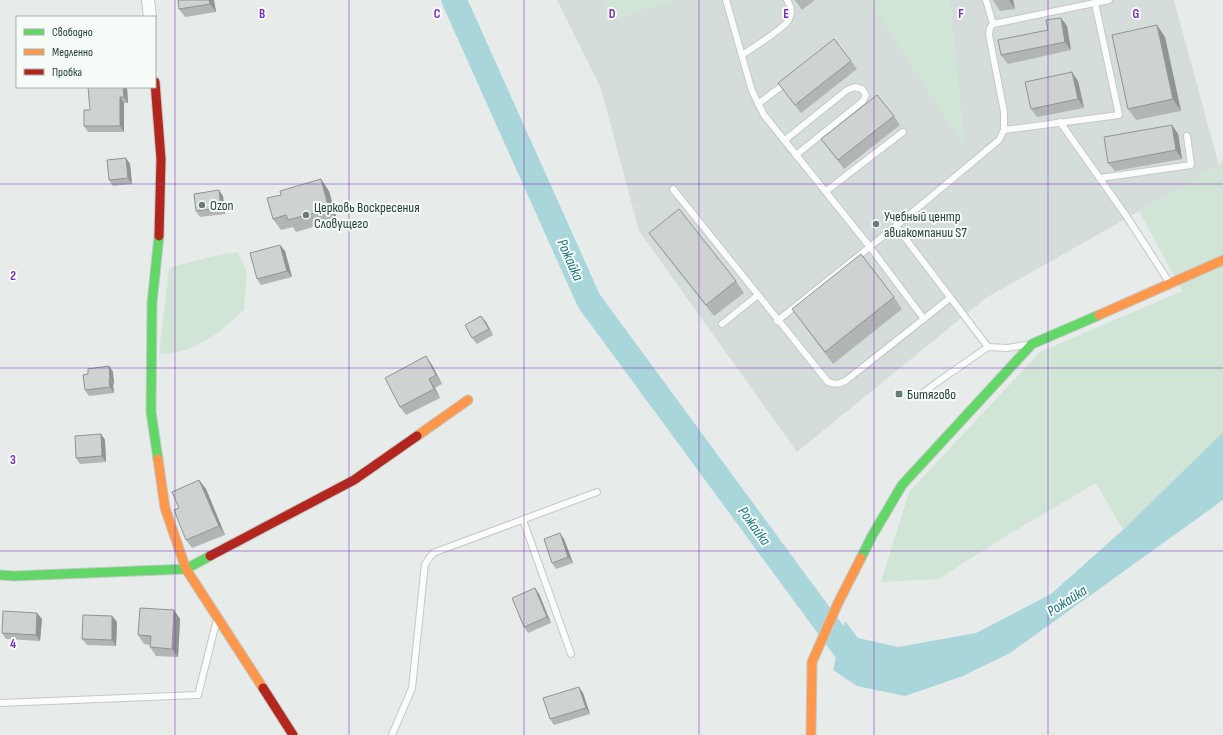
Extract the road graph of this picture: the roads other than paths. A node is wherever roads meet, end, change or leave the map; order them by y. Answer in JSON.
{"nodes":[{"id":1,"x":148,"y":0,"type":"edge"},
{"id":2,"x":726,"y":0,"type":"edge"},
{"id":3,"x":786,"y":0,"type":"edge"},
{"id":4,"x":986,"y":0,"type":"edge"},
{"id":5,"x":1109,"y":0,"type":"edge"},
{"id":6,"x":1095,"y":3,"type":"junction"},
{"id":7,"x":150,"y":16,"type":"edge"},
{"id":8,"x":993,"y":24,"type":"junction"},
{"id":9,"x":742,"y":56,"type":"junction"},
{"id":10,"x":795,"y":76,"type":"edge"},
{"id":11,"x":155,"y":88,"type":"edge"},
{"id":12,"x":758,"y":104,"type":"junction"},
{"id":13,"x":1060,"y":122,"type":"junction"},
{"id":14,"x":1004,"y":130,"type":"junction"},
{"id":15,"x":903,"y":132,"type":"dead end"},
{"id":16,"x":1187,"y":136,"type":"dead end"},
{"id":17,"x":785,"y":140,"type":"junction"},
{"id":18,"x":796,"y":155,"type":"junction"},
{"id":19,"x":1100,"y":178,"type":"junction"},
{"id":20,"x":673,"y":189,"type":"dead end"},
{"id":21,"x":826,"y":191,"type":"junction"},
{"id":22,"x":685,"y":205,"type":"junction"},
{"id":23,"x":680,"y":210,"type":"edge"},
{"id":24,"x":896,"y":226,"type":"junction"},
{"id":25,"x":870,"y":247,"type":"junction"},
{"id":26,"x":1223,"y":260,"type":"edge"},
{"id":27,"x":1169,"y":284,"type":"junction"},
{"id":28,"x":758,"y":295,"type":"junction"},
{"id":29,"x":950,"y":298,"type":"junction"},
{"id":30,"x":924,"y":319,"type":"junction"},
{"id":31,"x":777,"y":321,"type":"junction"},
{"id":32,"x":722,"y":324,"type":"dead end"},
{"id":33,"x":1032,"y":344,"type":"junction"},
{"id":34,"x":988,"y":347,"type":"junction"},
{"id":35,"x":918,"y":397,"type":"dead end"},
{"id":36,"x":468,"y":400,"type":"dead end"},
{"id":37,"x":597,"y":492,"type":"dead end"},
{"id":38,"x":523,"y":520,"type":"junction"},
{"id":39,"x":186,"y":569,"type":"junction"},
{"id":40,"x":0,"y":575,"type":"edge"},
{"id":41,"x":217,"y":618,"type":"junction"},
{"id":42,"x":571,"y":654,"type":"dead end"},
{"id":43,"x":0,"y":703,"type":"edge"},
{"id":44,"x":293,"y":735,"type":"edge"},
{"id":45,"x":392,"y":735,"type":"edge"},
{"id":46,"x":811,"y":735,"type":"edge"}],
"edges":[{"from":1,"to":7,"type":"street"},
{"from":2,"to":9,"type":"lane"},
{"from":3,"to":9,"type":"lane"},
{"from":4,"to":8,"type":"lane"},
{"from":5,"to":6,"type":"lane"},
{"from":6,"to":8,"type":"lane"},
{"from":6,"to":13,"type":"lane"},
{"from":8,"to":14,"type":"lane"},
{"from":9,"to":12,"type":"lane"},
{"from":10,"to":12,"type":"lane"},
{"from":11,"to":39,"type":"street"},
{"from":12,"to":17,"type":"lane"},
{"from":13,"to":14,"type":"lane"},
{"from":13,"to":19,"type":"lane"},
{"from":14,"to":24,"type":"lane"},
{"from":15,"to":21,"type":"lane"},
{"from":16,"to":19,"type":"lane"},
{"from":17,"to":18,"type":"lane"},
{"from":17,"to":18,"type":"lane"},
{"from":18,"to":21,"type":"lane"},
{"from":19,"to":27,"type":"lane"},
{"from":20,"to":22,"type":"lane"},
{"from":21,"to":25,"type":"lane"},
{"from":22,"to":23,"type":"lane"},
{"from":22,"to":28,"type":"lane"},
{"from":24,"to":25,"type":"lane"},
{"from":24,"to":29,"type":"lane"},
{"from":25,"to":30,"type":"lane"},
{"from":25,"to":31,"type":"lane"},
{"from":26,"to":27,"type":"street"},
{"from":27,"to":33,"type":"street"},
{"from":28,"to":31,"type":"lane"},
{"from":28,"to":32,"type":"lane"},
{"from":29,"to":30,"type":"lane"},
{"from":29,"to":34,"type":"lane"},
{"from":30,"to":31,"type":"lane"},
{"from":33,"to":34,"type":"lane"},
{"from":33,"to":46,"type":"street"},
{"from":34,"to":35,"type":"lane"},
{"from":36,"to":39,"type":"street"},
{"from":37,"to":38,"type":"lane"},
{"from":38,"to":42,"type":"lane"},
{"from":38,"to":45,"type":"lane"},
{"from":39,"to":40,"type":"street"},
{"from":39,"to":41,"type":"street"},
{"from":41,"to":43,"type":"lane"},
{"from":41,"to":44,"type":"street"}]}
